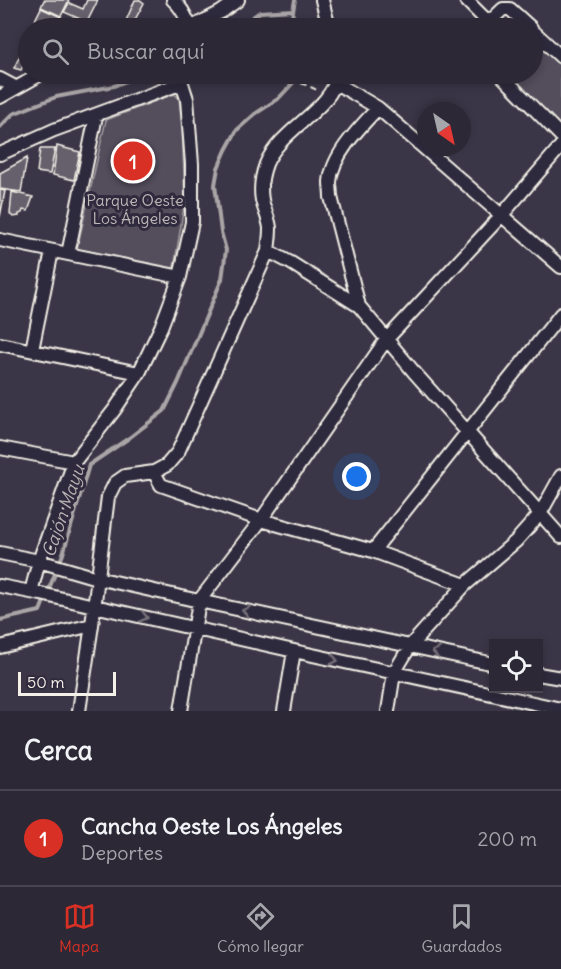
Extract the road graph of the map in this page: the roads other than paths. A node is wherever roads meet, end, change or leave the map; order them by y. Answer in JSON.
{"nodes":[{"id":1,"x":173,"y":0,"type":"edge"},
{"id":2,"x":238,"y":0,"type":"edge"},
{"id":3,"x":322,"y":0,"type":"edge"},
{"id":4,"x":466,"y":0,"type":"edge"},
{"id":5,"x":186,"y":18,"type":"edge"},
{"id":6,"x":210,"y":18,"type":"edge"},
{"id":7,"x":326,"y":18,"type":"edge"},
{"id":8,"x":480,"y":18,"type":"edge"},
{"id":9,"x":493,"y":18,"type":"edge"},
{"id":10,"x":520,"y":18,"type":"edge"},
{"id":11,"x":543,"y":40,"type":"edge"},
{"id":12,"x":561,"y":57,"type":"edge"},
{"id":13,"x":0,"y":79,"type":"edge"},
{"id":14,"x":21,"y":84,"type":"edge"},
{"id":15,"x":167,"y":84,"type":"edge"},
{"id":16,"x":182,"y":84,"type":"edge"},
{"id":17,"x":334,"y":84,"type":"edge"},
{"id":18,"x":345,"y":84,"type":"edge"},
{"id":19,"x":510,"y":84,"type":"edge"},
{"id":20,"x":15,"y":87,"type":"junction"},
{"id":21,"x":0,"y":97,"type":"edge"},
{"id":22,"x":378,"y":108,"type":"junction"},
{"id":23,"x":96,"y":116,"type":"junction"},
{"id":24,"x":561,"y":136,"type":"edge"},
{"id":25,"x":561,"y":146,"type":"edge"},
{"id":26,"x":0,"y":154,"type":"edge"},
{"id":27,"x":501,"y":216,"type":"junction"},
{"id":28,"x":0,"y":240,"type":"edge"},
{"id":29,"x":52,"y":250,"type":"junction"},
{"id":30,"x":268,"y":251,"type":"junction"},
{"id":31,"x":68,"y":254,"type":"junction"},
{"id":32,"x":561,"y":267,"type":"edge"},
{"id":33,"x":180,"y":277,"type":"junction"},
{"id":34,"x":359,"y":306,"type":"junction"},
{"id":35,"x":561,"y":314,"type":"edge"},
{"id":36,"x":386,"y":340,"type":"junction"},
{"id":37,"x":0,"y":344,"type":"edge"},
{"id":38,"x":32,"y":350,"type":"junction"},
{"id":39,"x":139,"y":373,"type":"junction"},
{"id":40,"x":468,"y":431,"type":"junction"},
{"id":41,"x":0,"y":448,"type":"edge"},
{"id":42,"x":74,"y":462,"type":"junction"},
{"id":43,"x":154,"y":472,"type":"junction"},
{"id":44,"x":561,"y":476,"type":"edge"},
{"id":45,"x":540,"y":514,"type":"junction"},
{"id":46,"x":261,"y":520,"type":"junction"},
{"id":47,"x":561,"y":537,"type":"edge"},
{"id":48,"x":373,"y":551,"type":"junction"},
{"id":49,"x":0,"y":553,"type":"edge"},
{"id":50,"x":39,"y":561,"type":"junction"},
{"id":51,"x":97,"y":578,"type":"junction"},
{"id":52,"x":465,"y":585,"type":"junction"},
{"id":53,"x":0,"y":586,"type":"edge"},
{"id":54,"x":42,"y":595,"type":"junction"},
{"id":55,"x":199,"y":601,"type":"junction"},
{"id":56,"x":94,"y":606,"type":"junction"},
{"id":57,"x":92,"y":625,"type":"junction"},
{"id":58,"x":195,"y":628,"type":"junction"},
{"id":59,"x":410,"y":646,"type":"junction"},
{"id":60,"x":0,"y":647,"type":"edge"},
{"id":61,"x":294,"y":651,"type":"junction"},
{"id":62,"x":489,"y":663,"type":"edge"},
{"id":63,"x":394,"y":673,"type":"junction"},
{"id":64,"x":543,"y":675,"type":"edge"},
{"id":65,"x":561,"y":678,"type":"edge"},
{"id":66,"x":561,"y":709,"type":"edge"},
{"id":67,"x":79,"y":711,"type":"edge"},
{"id":68,"x":181,"y":711,"type":"edge"},
{"id":69,"x":284,"y":711,"type":"edge"},
{"id":70,"x":388,"y":711,"type":"edge"}],
"edges":[{"from":1,"to":5,"type":"street"},
{"from":2,"to":6,"type":"street"},
{"from":3,"to":7,"type":"street"},
{"from":4,"to":8,"type":"street"},
{"from":9,"to":10,"type":"street"},
{"from":11,"to":12,"type":"street"},
{"from":13,"to":20,"type":"street"},
{"from":14,"to":20,"type":"street"},
{"from":15,"to":23,"type":"street"},
{"from":16,"to":33,"type":"street"},
{"from":17,"to":30,"type":"street"},
{"from":18,"to":22,"type":"street"},
{"from":19,"to":24,"type":"street"},
{"from":20,"to":21,"type":"street"},
{"from":22,"to":27,"type":"street"},
{"from":22,"to":34,"type":"street"},
{"from":23,"to":26,"type":"street"},
{"from":23,"to":31,"type":"street"},
{"from":25,"to":27,"type":"street"},
{"from":27,"to":32,"type":"street"},
{"from":27,"to":36,"type":"street"},
{"from":28,"to":29,"type":"street"},
{"from":29,"to":31,"type":"street"},
{"from":29,"to":38,"type":"street"},
{"from":30,"to":34,"type":"street"},
{"from":30,"to":43,"type":"street"},
{"from":31,"to":33,"type":"street"},
{"from":33,"to":39,"type":"street"},
{"from":34,"to":36,"type":"street"},
{"from":35,"to":40,"type":"street"},
{"from":36,"to":40,"type":"street"},
{"from":36,"to":46,"type":"street"},
{"from":37,"to":38,"type":"street"},
{"from":38,"to":39,"type":"street"},
{"from":39,"to":42,"type":"street"},
{"from":40,"to":45,"type":"street"},
{"from":40,"to":48,"type":"street"},
{"from":41,"to":42,"type":"street"},
{"from":42,"to":50,"type":"street"},
{"from":43,"to":46,"type":"street"},
{"from":43,"to":51,"type":"street"},
{"from":44,"to":45,"type":"street"},
{"from":45,"to":47,"type":"street"},
{"from":45,"to":52,"type":"street"},
{"from":46,"to":48,"type":"street"},
{"from":46,"to":55,"type":"street"},
{"from":48,"to":52,"type":"street"},
{"from":49,"to":50,"type":"street"},
{"from":50,"to":51,"type":"street"},
{"from":50,"to":54,"type":"street"},
{"from":51,"to":55,"type":"street"},
{"from":51,"to":56,"type":"street"},
{"from":52,"to":59,"type":"street"},
{"from":53,"to":54,"type":"street"},
{"from":54,"to":56,"type":"street"},
{"from":55,"to":58,"type":"street"},
{"from":59,"to":55,"type":"street","one_way":true},
{"from":56,"to":57,"type":"street"},
{"from":56,"to":58,"type":"street","one_way":true},
{"from":57,"to":60,"type":"street"},
{"from":57,"to":67,"type":"street"},
{"from":58,"to":61,"type":"street"},
{"from":58,"to":68,"type":"street"},
{"from":62,"to":59,"type":"street","one_way":true},
{"from":59,"to":63,"type":"street"},
{"from":61,"to":63,"type":"street","one_way":true},
{"from":61,"to":69,"type":"street"},
{"from":63,"to":66,"type":"street"},
{"from":63,"to":70,"type":"street"},
{"from":64,"to":65,"type":"street"}]}
